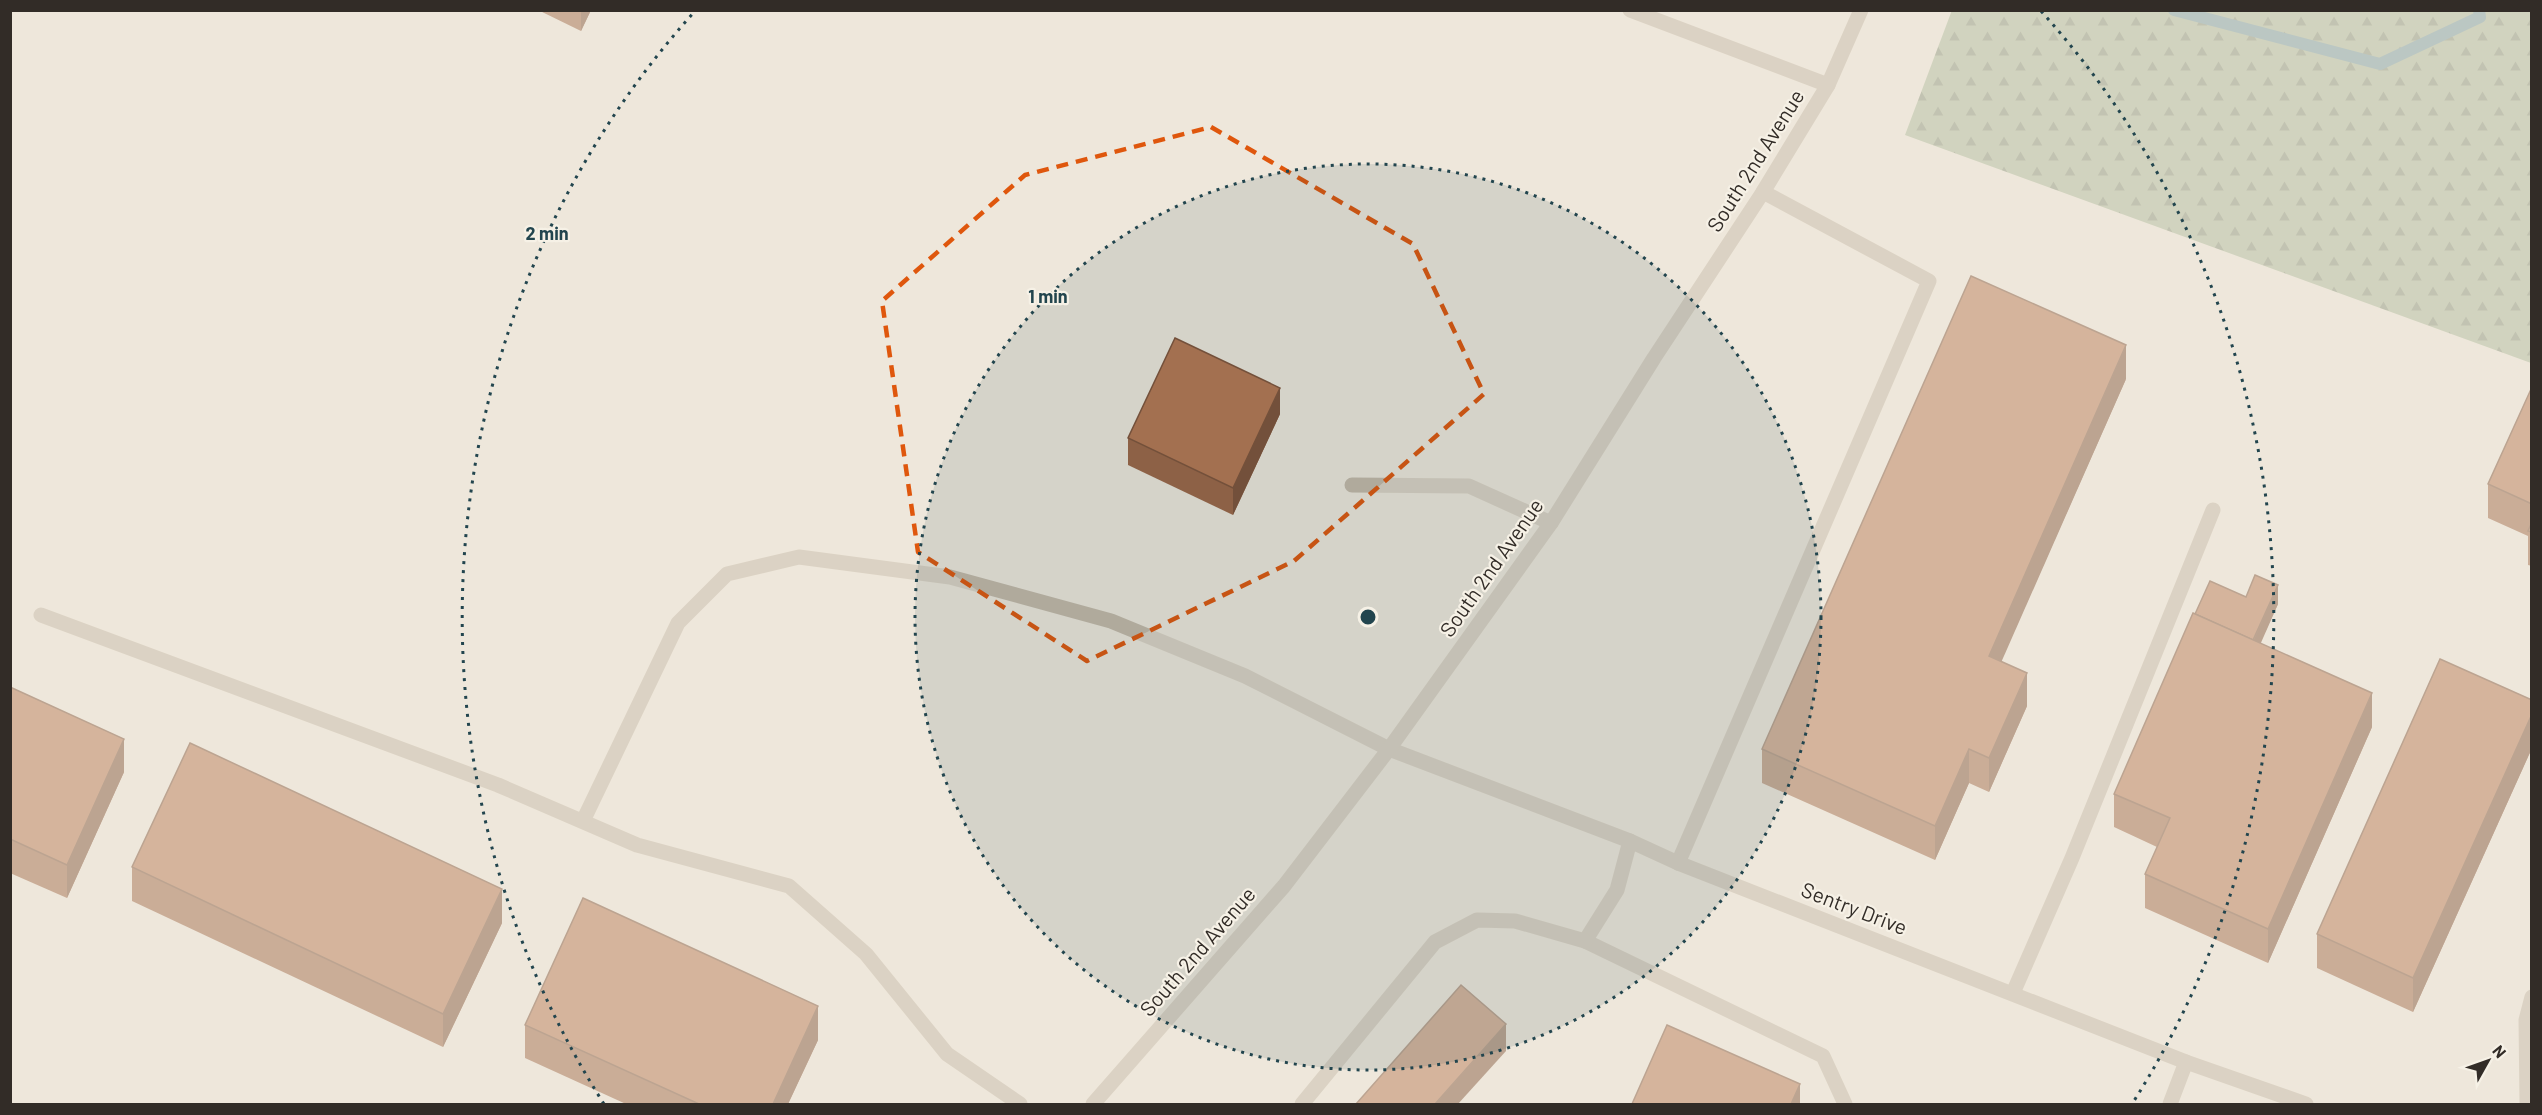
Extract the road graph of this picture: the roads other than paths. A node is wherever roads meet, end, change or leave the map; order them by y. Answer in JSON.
{"nodes":[{"id":1,"x":1630,"y":10,"type":"edge"},
{"id":2,"x":1861,"y":10,"type":"edge"},
{"id":3,"x":1828,"y":85,"type":"junction"},
{"id":4,"x":1762,"y":192,"type":"junction"},
{"id":5,"x":1352,"y":485,"type":"dead end"},
{"id":6,"x":2214,"y":510,"type":"dead end"},
{"id":7,"x":1551,"y":523,"type":"junction"},
{"id":8,"x":41,"y":615,"type":"dead end"},
{"id":9,"x":1389,"y":749,"type":"junction"},
{"id":10,"x":583,"y":821,"type":"junction"},
{"id":11,"x":1630,"y":841,"type":"junction"},
{"id":12,"x":1678,"y":863,"type":"junction"},
{"id":13,"x":1585,"y":941,"type":"junction"},
{"id":14,"x":2013,"y":993,"type":"junction"},
{"id":15,"x":2532,"y":997,"type":"edge"},
{"id":16,"x":2186,"y":1062,"type":"junction"},
{"id":17,"x":1020,"y":1104,"type":"edge"},
{"id":18,"x":1093,"y":1104,"type":"edge"},
{"id":19,"x":1302,"y":1104,"type":"edge"},
{"id":20,"x":1845,"y":1104,"type":"edge"},
{"id":21,"x":2170,"y":1104,"type":"edge"},
{"id":22,"x":2306,"y":1104,"type":"edge"},
{"id":23,"x":2527,"y":1104,"type":"edge"}],
"edges":[{"from":1,"to":3,"type":"street"},
{"from":2,"to":3,"type":"street","name":"South 2nd Avenue"},
{"from":3,"to":4,"type":"street","name":"South 2nd Avenue"},
{"from":4,"to":7,"type":"street","name":"South 2nd Avenue"},
{"from":4,"to":12,"type":"street"},
{"from":5,"to":7,"type":"street"},
{"from":6,"to":14,"type":"street"},
{"from":7,"to":9,"type":"street","name":"South 2nd Avenue"},
{"from":8,"to":10,"type":"street"},
{"from":9,"to":10,"type":"street","name":"Sentry Drive"},
{"from":9,"to":11,"type":"street","name":"Sentry Drive"},
{"from":9,"to":18,"type":"street","name":"South 2nd Avenue"},
{"from":10,"to":17,"type":"street"},
{"from":11,"to":12,"type":"street","name":"Sentry Drive"},
{"from":11,"to":13,"type":"street"},
{"from":12,"to":14,"type":"street","name":"Sentry Drive"},
{"from":13,"to":19,"type":"street"},
{"from":13,"to":20,"type":"street"},
{"from":14,"to":16,"type":"street","name":"Sentry Drive"},
{"from":15,"to":23,"type":"street"},
{"from":16,"to":21,"type":"street"},
{"from":16,"to":22,"type":"street","name":"Sentry Drive"}]}
